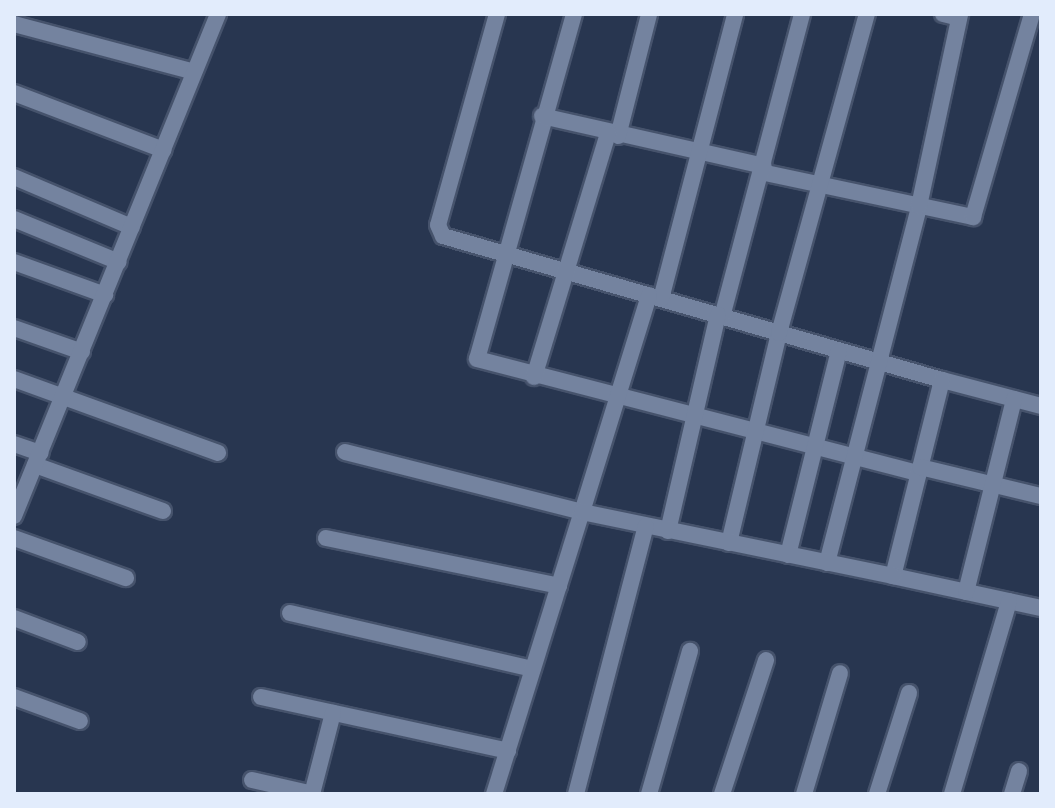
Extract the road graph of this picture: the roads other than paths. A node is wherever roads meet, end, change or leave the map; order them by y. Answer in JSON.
{"nodes":[{"id":1,"x":218,"y":14,"type":"edge"},
{"id":2,"x":497,"y":14,"type":"edge"},
{"id":3,"x":574,"y":14,"type":"edge"},
{"id":4,"x":649,"y":14,"type":"edge"},
{"id":5,"x":735,"y":14,"type":"edge"},
{"id":6,"x":802,"y":14,"type":"edge"},
{"id":7,"x":867,"y":14,"type":"edge"},
{"id":8,"x":1032,"y":14,"type":"edge"},
{"id":9,"x":954,"y":15,"type":"edge"},
{"id":10,"x":14,"y":24,"type":"edge"},
{"id":11,"x":194,"y":72,"type":"junction"},
{"id":12,"x":14,"y":93,"type":"edge"},
{"id":13,"x":542,"y":116,"type":"junction"},
{"id":14,"x":613,"y":134,"type":"junction"},
{"id":15,"x":163,"y":150,"type":"junction"},
{"id":16,"x":696,"y":153,"type":"junction"},
{"id":17,"x":762,"y":169,"type":"junction"},
{"id":18,"x":14,"y":177,"type":"edge"},
{"id":19,"x":820,"y":185,"type":"junction"},
{"id":20,"x":919,"y":206,"type":"junction"},
{"id":21,"x":14,"y":219,"type":"edge"},
{"id":22,"x":132,"y":227,"type":"junction"},
{"id":23,"x":503,"y":253,"type":"junction"},
{"id":24,"x":14,"y":262,"type":"edge"},
{"id":25,"x":119,"y":262,"type":"junction"},
{"id":26,"x":567,"y":272,"type":"junction"},
{"id":27,"x":105,"y":295,"type":"junction"},
{"id":28,"x":655,"y":297,"type":"junction"},
{"id":29,"x":720,"y":316,"type":"junction"},
{"id":30,"x":14,"y":328,"type":"edge"},
{"id":31,"x":779,"y":333,"type":"junction"},
{"id":32,"x":839,"y":351,"type":"junction"},
{"id":33,"x":82,"y":352,"type":"junction"},
{"id":34,"x":875,"y":361,"type":"junction"},
{"id":35,"x":534,"y":377,"type":"junction"},
{"id":36,"x":14,"y":379,"type":"edge"},
{"id":37,"x":942,"y":380,"type":"junction"},
{"id":38,"x":65,"y":393,"type":"junction"},
{"id":39,"x":616,"y":398,"type":"junction"},
{"id":40,"x":1014,"y":399,"type":"junction"},
{"id":41,"x":1041,"y":406,"type":"edge"},
{"id":42,"x":691,"y":416,"type":"junction"},
{"id":43,"x":756,"y":432,"type":"junction"},
{"id":44,"x":14,"y":444,"type":"edge"},
{"id":45,"x":816,"y":447,"type":"junction"},
{"id":46,"x":345,"y":452,"type":"dead end"},
{"id":47,"x":218,"y":453,"type":"dead end"},
{"id":48,"x":852,"y":456,"type":"junction"},
{"id":49,"x":38,"y":459,"type":"junction"},
{"id":50,"x":919,"y":470,"type":"junction"},
{"id":51,"x":992,"y":484,"type":"junction"},
{"id":52,"x":1041,"y":496,"type":"edge"},
{"id":53,"x":163,"y":511,"type":"dead end"},
{"id":54,"x":582,"y":512,"type":"junction"},
{"id":55,"x":14,"y":516,"type":"edge"},
{"id":56,"x":646,"y":526,"type":"junction"},
{"id":57,"x":668,"y":531,"type":"junction"},
{"id":58,"x":14,"y":538,"type":"edge"},
{"id":59,"x":326,"y":538,"type":"dead end"},
{"id":60,"x":729,"y":543,"type":"junction"},
{"id":61,"x":788,"y":555,"type":"junction"},
{"id":62,"x":827,"y":563,"type":"junction"},
{"id":63,"x":893,"y":576,"type":"junction"},
{"id":64,"x":126,"y":578,"type":"dead end"},
{"id":65,"x":559,"y":586,"type":"junction"},
{"id":66,"x":966,"y":592,"type":"junction"},
{"id":67,"x":1009,"y":601,"type":"junction"},
{"id":68,"x":1041,"y":608,"type":"edge"},
{"id":69,"x":290,"y":613,"type":"dead end"},
{"id":70,"x":14,"y":618,"type":"edge"},
{"id":71,"x":78,"y":642,"type":"dead end"},
{"id":72,"x":690,"y":651,"type":"dead end"},
{"id":73,"x":766,"y":660,"type":"dead end"},
{"id":74,"x":533,"y":669,"type":"junction"},
{"id":75,"x":840,"y":673,"type":"dead end"},
{"id":76,"x":909,"y":693,"type":"dead end"},
{"id":77,"x":14,"y":697,"type":"edge"},
{"id":78,"x":261,"y":697,"type":"dead end"},
{"id":79,"x":333,"y":713,"type":"junction"},
{"id":80,"x":80,"y":721,"type":"dead end"},
{"id":81,"x":508,"y":751,"type":"junction"},
{"id":82,"x":1019,"y":771,"type":"dead end"},
{"id":83,"x":252,"y":780,"type":"dead end"},
{"id":84,"x":313,"y":794,"type":"edge"},
{"id":85,"x":494,"y":794,"type":"edge"},
{"id":86,"x":576,"y":794,"type":"edge"},
{"id":87,"x":649,"y":794,"type":"edge"},
{"id":88,"x":722,"y":794,"type":"edge"},
{"id":89,"x":804,"y":794,"type":"edge"},
{"id":90,"x":877,"y":794,"type":"edge"},
{"id":91,"x":952,"y":794,"type":"edge"},
{"id":92,"x":1012,"y":794,"type":"edge"}],
"edges":[{"from":1,"to":11,"type":"street"},
{"from":2,"to":23,"type":"street"},
{"from":3,"to":13,"type":"street"},
{"from":4,"to":14,"type":"street"},
{"from":5,"to":16,"type":"street"},
{"from":6,"to":17,"type":"street"},
{"from":7,"to":19,"type":"street"},
{"from":8,"to":20,"type":"street"},
{"from":9,"to":20,"type":"street"},
{"from":10,"to":11,"type":"street"},
{"from":11,"to":15,"type":"street"},
{"from":12,"to":15,"type":"street"},
{"from":13,"to":14,"type":"street"},
{"from":13,"to":23,"type":"street"},
{"from":14,"to":16,"type":"street"},
{"from":14,"to":26,"type":"street"},
{"from":15,"to":22,"type":"street"},
{"from":16,"to":17,"type":"street"},
{"from":16,"to":28,"type":"street"},
{"from":17,"to":19,"type":"street"},
{"from":17,"to":29,"type":"street"},
{"from":18,"to":22,"type":"street"},
{"from":19,"to":20,"type":"street"},
{"from":19,"to":31,"type":"street"},
{"from":20,"to":34,"type":"street"},
{"from":21,"to":25,"type":"street"},
{"from":22,"to":25,"type":"street"},
{"from":23,"to":26,"type":"street"},
{"from":23,"to":35,"type":"street"},
{"from":24,"to":27,"type":"street"},
{"from":25,"to":27,"type":"street"},
{"from":26,"to":28,"type":"street"},
{"from":26,"to":35,"type":"street"},
{"from":27,"to":33,"type":"street"},
{"from":28,"to":29,"type":"street"},
{"from":28,"to":39,"type":"street"},
{"from":29,"to":31,"type":"street"},
{"from":29,"to":42,"type":"street"},
{"from":30,"to":33,"type":"street"},
{"from":31,"to":32,"type":"street"},
{"from":31,"to":43,"type":"street"},
{"from":32,"to":34,"type":"street"},
{"from":32,"to":45,"type":"street"},
{"from":33,"to":38,"type":"street"},
{"from":34,"to":37,"type":"street"},
{"from":34,"to":48,"type":"street"},
{"from":35,"to":39,"type":"street"},
{"from":36,"to":38,"type":"street"},
{"from":37,"to":40,"type":"street"},
{"from":37,"to":50,"type":"street"},
{"from":38,"to":47,"type":"street"},
{"from":38,"to":49,"type":"street"},
{"from":39,"to":42,"type":"street"},
{"from":39,"to":54,"type":"street"},
{"from":40,"to":41,"type":"street"},
{"from":40,"to":51,"type":"street"},
{"from":42,"to":43,"type":"street"},
{"from":42,"to":57,"type":"street"},
{"from":43,"to":45,"type":"street"},
{"from":43,"to":60,"type":"street"},
{"from":44,"to":49,"type":"street"},
{"from":45,"to":48,"type":"street"},
{"from":45,"to":61,"type":"street"},
{"from":46,"to":54,"type":"street"},
{"from":48,"to":50,"type":"street"},
{"from":48,"to":62,"type":"street"},
{"from":49,"to":53,"type":"street"},
{"from":49,"to":55,"type":"street"},
{"from":50,"to":51,"type":"street"},
{"from":50,"to":63,"type":"street"},
{"from":51,"to":52,"type":"street"},
{"from":51,"to":66,"type":"street"},
{"from":54,"to":56,"type":"street"},
{"from":54,"to":65,"type":"street"},
{"from":56,"to":57,"type":"street"},
{"from":56,"to":86,"type":"street"},
{"from":57,"to":60,"type":"street"},
{"from":58,"to":64,"type":"street"},
{"from":59,"to":65,"type":"street"},
{"from":60,"to":61,"type":"street"},
{"from":61,"to":62,"type":"street"},
{"from":62,"to":63,"type":"street"},
{"from":63,"to":66,"type":"street"},
{"from":65,"to":74,"type":"street"},
{"from":66,"to":67,"type":"street"},
{"from":67,"to":68,"type":"street"},
{"from":67,"to":91,"type":"street"},
{"from":69,"to":74,"type":"street"},
{"from":70,"to":71,"type":"street"},
{"from":72,"to":87,"type":"street"},
{"from":73,"to":88,"type":"street"},
{"from":74,"to":81,"type":"street"},
{"from":75,"to":89,"type":"street"},
{"from":76,"to":90,"type":"street"},
{"from":77,"to":80,"type":"street"},
{"from":78,"to":79,"type":"street"},
{"from":79,"to":81,"type":"street"},
{"from":79,"to":84,"type":"street"},
{"from":81,"to":85,"type":"street"},
{"from":82,"to":92,"type":"street"},
{"from":83,"to":84,"type":"street"}]}
